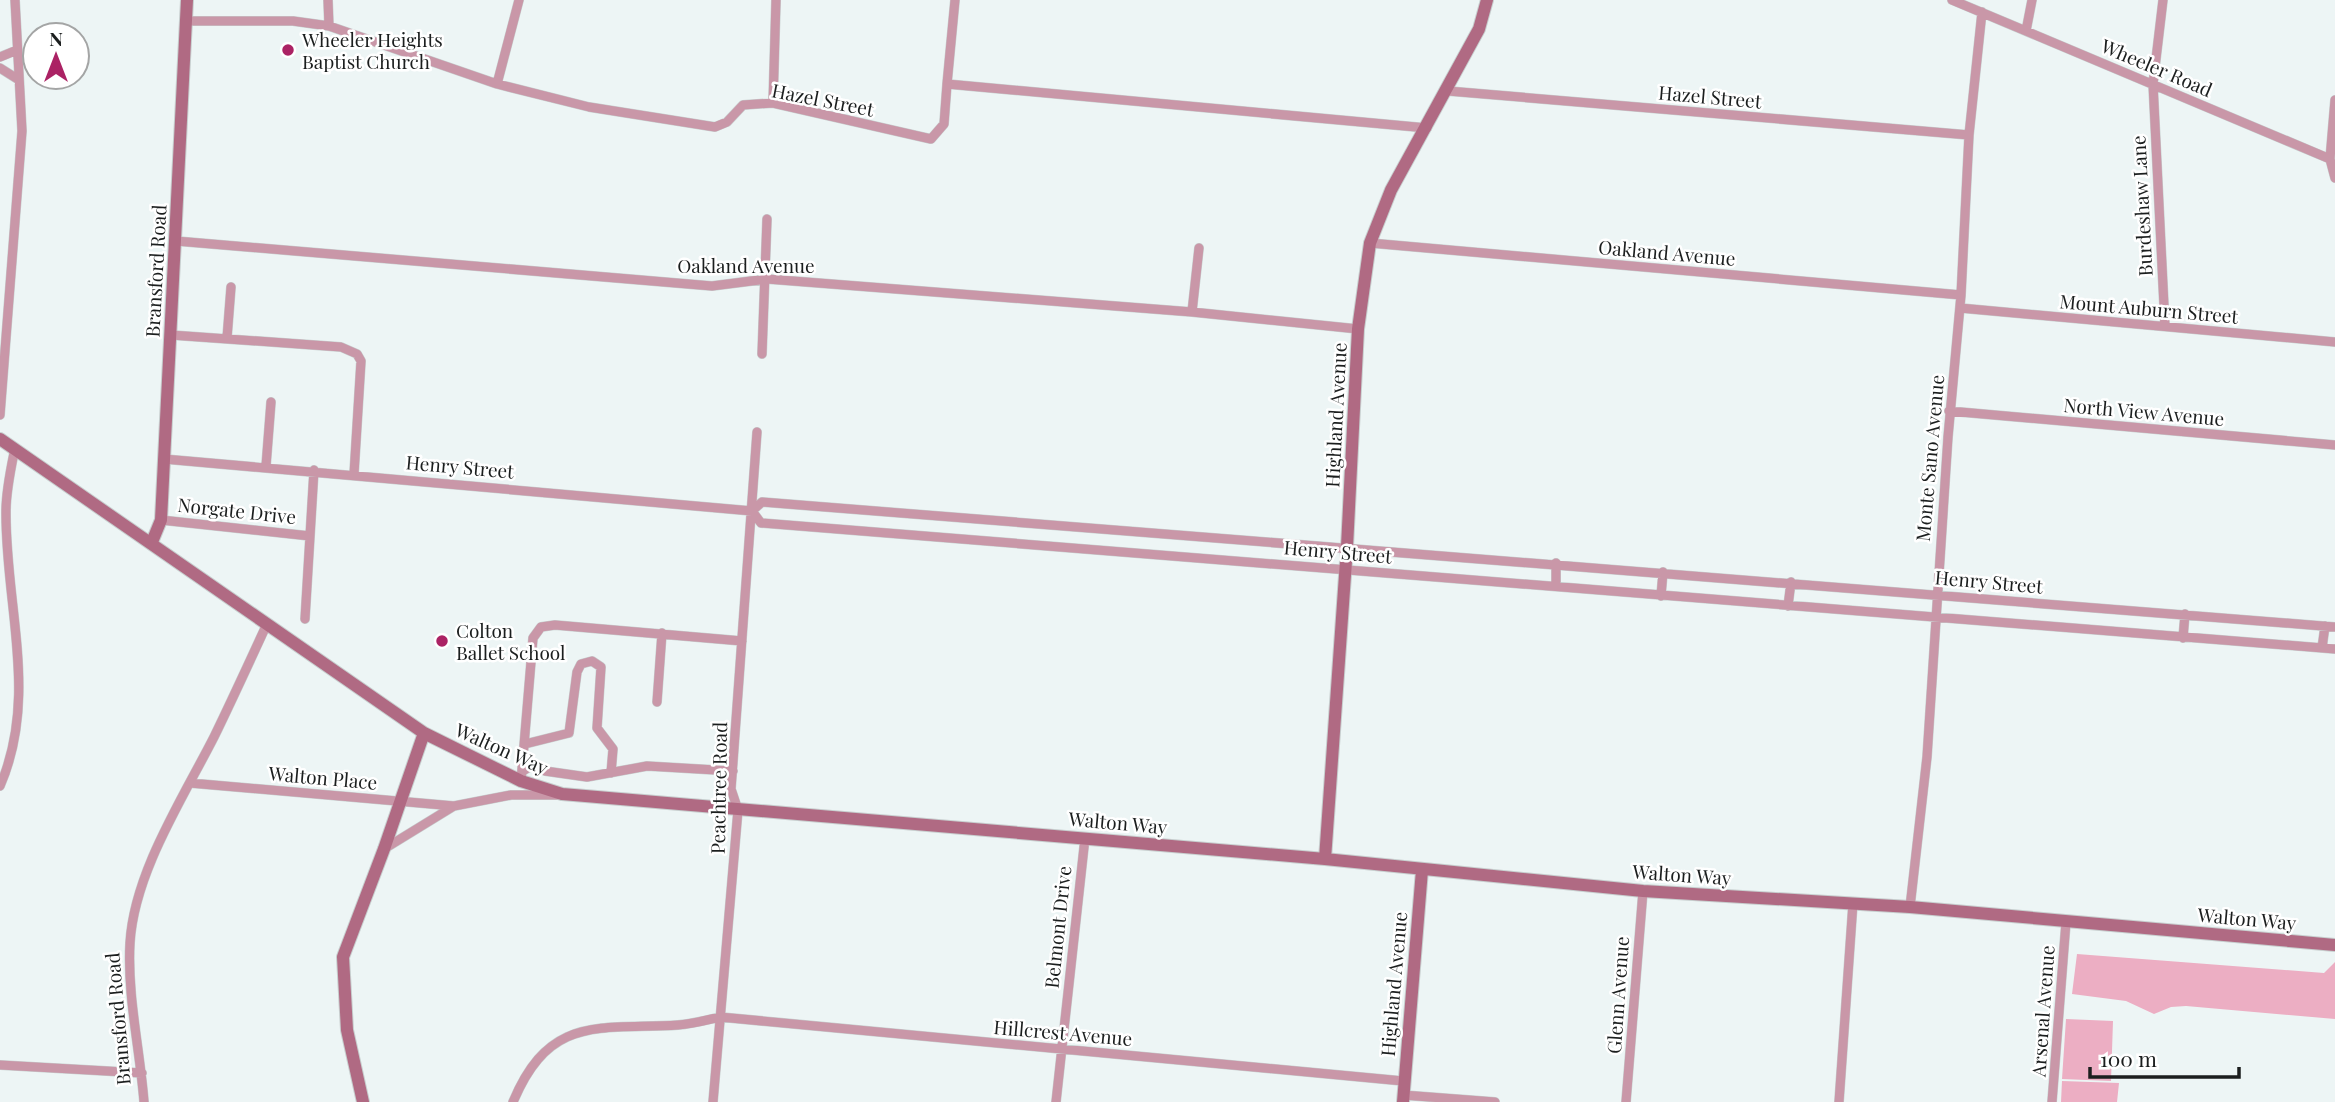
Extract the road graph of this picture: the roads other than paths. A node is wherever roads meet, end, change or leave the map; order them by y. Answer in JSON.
{"nodes":[{"id":1,"x":15,"y":0,"type":"edge"},
{"id":2,"x":187,"y":0,"type":"edge"},
{"id":3,"x":327,"y":0,"type":"edge"},
{"id":4,"x":520,"y":0,"type":"edge"},
{"id":5,"x":776,"y":0,"type":"edge"},
{"id":6,"x":954,"y":0,"type":"edge"},
{"id":7,"x":1487,"y":0,"type":"edge"},
{"id":8,"x":1952,"y":0,"type":"edge"},
{"id":9,"x":2032,"y":0,"type":"edge"},
{"id":10,"x":2163,"y":0,"type":"edge"},
{"id":11,"x":1982,"y":12,"type":"junction"},
{"id":12,"x":187,"y":21,"type":"junction"},
{"id":13,"x":329,"y":26,"type":"junction"},
{"id":14,"x":2026,"y":31,"type":"junction"},
{"id":15,"x":17,"y":50,"type":"junction"},
{"id":16,"x":0,"y":57,"type":"edge"},
{"id":17,"x":0,"y":68,"type":"edge"},
{"id":18,"x":19,"y":80,"type":"junction"},
{"id":19,"x":497,"y":85,"type":"junction"},
{"id":20,"x":947,"y":85,"type":"junction"},
{"id":21,"x":2153,"y":85,"type":"junction"},
{"id":22,"x":1448,"y":91,"type":"junction"},
{"id":23,"x":2335,"y":100,"type":"edge"},
{"id":24,"x":773,"y":103,"type":"junction"},
{"id":25,"x":1427,"y":128,"type":"junction"},
{"id":26,"x":1969,"y":135,"type":"junction"},
{"id":27,"x":2330,"y":159,"type":"junction"},
{"id":28,"x":2335,"y":178,"type":"edge"},
{"id":29,"x":767,"y":219,"type":"dead end"},
{"id":30,"x":176,"y":241,"type":"junction"},
{"id":31,"x":1370,"y":243,"type":"junction"},
{"id":32,"x":1199,"y":248,"type":"dead end"},
{"id":33,"x":767,"y":279,"type":"junction"},
{"id":34,"x":231,"y":287,"type":"dead end"},
{"id":35,"x":1961,"y":295,"type":"junction"},
{"id":36,"x":1960,"y":309,"type":"junction"},
{"id":37,"x":1192,"y":312,"type":"junction"},
{"id":38,"x":2165,"y":326,"type":"junction"},
{"id":39,"x":1358,"y":329,"type":"junction"},
{"id":40,"x":171,"y":335,"type":"junction"},
{"id":41,"x":227,"y":338,"type":"junction"},
{"id":42,"x":2335,"y":342,"type":"edge"},
{"id":43,"x":762,"y":354,"type":"dead end"},
{"id":44,"x":271,"y":402,"type":"dead end"},
{"id":45,"x":1950,"y":411,"type":"junction"},
{"id":46,"x":0,"y":415,"type":"edge"},
{"id":47,"x":757,"y":432,"type":"dead end"},
{"id":48,"x":0,"y":439,"type":"edge"},
{"id":49,"x":2335,"y":445,"type":"edge"},
{"id":50,"x":15,"y":448,"type":"junction"},
{"id":51,"x":164,"y":459,"type":"junction"},
{"id":52,"x":266,"y":466,"type":"junction"},
{"id":53,"x":314,"y":470,"type":"junction"},
{"id":54,"x":354,"y":474,"type":"junction"},
{"id":55,"x":752,"y":511,"type":"junction"},
{"id":56,"x":890,"y":513,"type":"junction"},
{"id":57,"x":161,"y":520,"type":"junction"},
{"id":58,"x":1120,"y":531,"type":"junction"},
{"id":59,"x":888,"y":533,"type":"junction"},
{"id":60,"x":310,"y":536,"type":"junction"},
{"id":61,"x":152,"y":542,"type":"junction"},
{"id":62,"x":1347,"y":547,"type":"junction"},
{"id":63,"x":1118,"y":551,"type":"junction"},
{"id":64,"x":1556,"y":564,"type":"junction"},
{"id":65,"x":1346,"y":569,"type":"junction"},
{"id":66,"x":1663,"y":572,"type":"junction"},
{"id":67,"x":1791,"y":582,"type":"junction"},
{"id":68,"x":1556,"y":586,"type":"junction"},
{"id":69,"x":1936,"y":594,"type":"junction"},
{"id":70,"x":1661,"y":596,"type":"junction"},
{"id":71,"x":1788,"y":606,"type":"junction"},
{"id":72,"x":2185,"y":614,"type":"junction"},
{"id":73,"x":304,"y":619,"type":"dead end"},
{"id":74,"x":1934,"y":619,"type":"junction"},
{"id":75,"x":266,"y":626,"type":"junction"},
{"id":76,"x":2330,"y":627,"type":"edge"},
{"id":77,"x":662,"y":633,"type":"junction"},
{"id":78,"x":2183,"y":638,"type":"junction"},
{"id":79,"x":742,"y":641,"type":"junction"},
{"id":80,"x":2322,"y":648,"type":"junction"},
{"id":81,"x":2335,"y":649,"type":"edge"},
{"id":82,"x":657,"y":702,"type":"dead end"},
{"id":83,"x":424,"y":733,"type":"junction"},
{"id":84,"x":525,"y":744,"type":"junction"},
{"id":85,"x":733,"y":771,"type":"junction"},
{"id":86,"x":611,"y":773,"type":"junction"},
{"id":87,"x":522,"y":776,"type":"junction"},
{"id":88,"x":190,"y":783,"type":"junction"},
{"id":89,"x":0,"y":786,"type":"edge"},
{"id":90,"x":562,"y":794,"type":"junction"},
{"id":91,"x":399,"y":802,"type":"junction"},
{"id":92,"x":454,"y":806,"type":"junction"},
{"id":93,"x":738,"y":810,"type":"junction"},
{"id":94,"x":1085,"y":838,"type":"junction"},
{"id":95,"x":384,"y":849,"type":"junction"},
{"id":96,"x":1325,"y":859,"type":"junction"},
{"id":97,"x":1422,"y":870,"type":"junction"},
{"id":98,"x":1643,"y":891,"type":"junction"},
{"id":99,"x":1853,"y":903,"type":"junction"},
{"id":100,"x":1910,"y":907,"type":"junction"},
{"id":101,"x":2066,"y":922,"type":"junction"},
{"id":102,"x":2335,"y":945,"type":"edge"},
{"id":103,"x":720,"y":1017,"type":"junction"},
{"id":104,"x":1061,"y":1049,"type":"junction"},
{"id":105,"x":0,"y":1065,"type":"edge"},
{"id":106,"x":142,"y":1073,"type":"junction"},
{"id":107,"x":1403,"y":1081,"type":"junction"},
{"id":108,"x":1403,"y":1098,"type":"edge"},
{"id":109,"x":144,"y":1102,"type":"edge"},
{"id":110,"x":363,"y":1102,"type":"edge"},
{"id":111,"x":513,"y":1102,"type":"edge"},
{"id":112,"x":713,"y":1102,"type":"edge"},
{"id":113,"x":1056,"y":1102,"type":"edge"},
{"id":114,"x":1495,"y":1102,"type":"edge"},
{"id":115,"x":1626,"y":1102,"type":"edge"},
{"id":116,"x":1839,"y":1102,"type":"edge"},
{"id":117,"x":2052,"y":1102,"type":"edge"}],
"edges":[{"from":1,"to":15,"type":"street"},
{"from":2,"to":12,"type":"main road","name":"Bransford Road"},
{"from":3,"to":13,"type":"street"},
{"from":4,"to":19,"type":"street"},
{"from":5,"to":24,"type":"street"},
{"from":6,"to":20,"type":"street"},
{"from":7,"to":22,"type":"main road","name":"Highland Avenue"},
{"from":8,"to":11,"type":"street","name":"Wheeler Road"},
{"from":9,"to":14,"type":"street"},
{"from":10,"to":21,"type":"street","name":"Burdeshaw Lane"},
{"from":11,"to":14,"type":"street","name":"Wheeler Road"},
{"from":11,"to":26,"type":"street","name":"Monte Sano Avenue"},
{"from":12,"to":13,"type":"street","name":"Hazel Street"},
{"from":12,"to":30,"type":"main road","name":"Bransford Road"},
{"from":13,"to":19,"type":"street","name":"Hazel Street"},
{"from":14,"to":21,"type":"street","name":"Wheeler Road"},
{"from":15,"to":16,"type":"street"},
{"from":15,"to":18,"type":"street"},
{"from":17,"to":18,"type":"street"},
{"from":18,"to":46,"type":"street"},
{"from":19,"to":24,"type":"street","name":"Hazel Street"},
{"from":20,"to":24,"type":"street","name":"Hazel Street"},
{"from":20,"to":25,"type":"street"},
{"from":21,"to":27,"type":"street","name":"Wheeler Road"},
{"from":21,"to":38,"type":"street","name":"Burdeshaw Lane"},
{"from":22,"to":25,"type":"main road","name":"Highland Avenue"},
{"from":22,"to":26,"type":"street","name":"Hazel Street"},
{"from":23,"to":27,"type":"street"},
{"from":25,"to":31,"type":"main road","name":"Highland Avenue"},
{"from":26,"to":35,"type":"street","name":"Monte Sano Avenue"},
{"from":27,"to":28,"type":"street"},
{"from":29,"to":33,"type":"street"},
{"from":30,"to":33,"type":"street","name":"Oakland Avenue"},
{"from":30,"to":40,"type":"main road","name":"Bransford Road"},
{"from":31,"to":35,"type":"street","name":"Oakland Avenue"},
{"from":31,"to":39,"type":"main road","name":"Highland Avenue"},
{"from":32,"to":37,"type":"street"},
{"from":33,"to":37,"type":"street","name":"Oakland Avenue"},
{"from":33,"to":43,"type":"street"},
{"from":34,"to":41,"type":"street"},
{"from":35,"to":36,"type":"street","name":"Monte Sano Avenue"},
{"from":36,"to":38,"type":"street","name":"Mount Auburn Street"},
{"from":36,"to":45,"type":"street","name":"Monte Sano Avenue"},
{"from":37,"to":39,"type":"street","name":"Oakland Avenue"},
{"from":38,"to":42,"type":"street","name":"Mount Auburn Street"},
{"from":39,"to":62,"type":"main road","name":"Highland Avenue"},
{"from":40,"to":41,"type":"street"},
{"from":40,"to":51,"type":"main road","name":"Bransford Road"},
{"from":41,"to":54,"type":"street"},
{"from":44,"to":52,"type":"street"},
{"from":45,"to":49,"type":"street","name":"North View Avenue"},
{"from":45,"to":69,"type":"street","name":"Monte Sano Avenue"},
{"from":47,"to":55,"type":"street","name":"Peachtree Road"},
{"from":48,"to":50,"type":"main road","name":"Walton Way"},
{"from":50,"to":61,"type":"main road","name":"Walton Way"},
{"from":50,"to":89,"type":"street"},
{"from":51,"to":52,"type":"street","name":"Henry Street"},
{"from":51,"to":57,"type":"main road","name":"Bransford Road"},
{"from":52,"to":53,"type":"street","name":"Henry Street"},
{"from":53,"to":54,"type":"street","name":"Henry Street"},
{"from":53,"to":60,"type":"street"},
{"from":54,"to":55,"type":"street","name":"Henry Street"},
{"from":55,"to":56,"type":"street","name":"Henry Street"},
{"from":55,"to":59,"type":"street","name":"Henry Street"},
{"from":55,"to":79,"type":"street","name":"Peachtree Road"},
{"from":56,"to":58,"type":"street","name":"Henry Street"},
{"from":56,"to":59,"type":"street"},
{"from":57,"to":60,"type":"street","name":"Norgate Drive"},
{"from":57,"to":61,"type":"main road","name":"Bransford Road"},
{"from":58,"to":62,"type":"street","name":"Henry Street"},
{"from":58,"to":63,"type":"street"},
{"from":59,"to":63,"type":"street","name":"Henry Street"},
{"from":60,"to":73,"type":"street"},
{"from":61,"to":75,"type":"main road","name":"Walton Way"},
{"from":62,"to":64,"type":"street","name":"Henry Street"},
{"from":62,"to":65,"type":"main road","name":"Highland Avenue"},
{"from":63,"to":65,"type":"street","name":"Henry Street"},
{"from":64,"to":66,"type":"street","name":"Henry Street"},
{"from":64,"to":68,"type":"street"},
{"from":65,"to":68,"type":"street","name":"Henry Street"},
{"from":65,"to":96,"type":"main road","name":"Highland Avenue"},
{"from":66,"to":67,"type":"street","name":"Henry Street"},
{"from":66,"to":70,"type":"street"},
{"from":67,"to":69,"type":"street","name":"Henry Street"},
{"from":67,"to":71,"type":"street"},
{"from":68,"to":70,"type":"street","name":"Henry Street"},
{"from":69,"to":72,"type":"street","name":"Henry Street"},
{"from":69,"to":74,"type":"street","name":"Monte Sano Avenue"},
{"from":70,"to":71,"type":"street","name":"Henry Street"},
{"from":71,"to":74,"type":"street","name":"Henry Street"},
{"from":72,"to":76,"type":"street","name":"Henry Street"},
{"from":72,"to":78,"type":"street"},
{"from":74,"to":78,"type":"street","name":"Henry Street"},
{"from":74,"to":100,"type":"street","name":"Monte Sano Avenue"},
{"from":75,"to":83,"type":"main road","name":"Walton Way"},
{"from":75,"to":88,"type":"street","name":"Bransford Road"},
{"from":76,"to":80,"type":"street","name":"Henry Street"},
{"from":77,"to":79,"type":"street"},
{"from":77,"to":82,"type":"street"},
{"from":77,"to":84,"type":"street"},
{"from":78,"to":80,"type":"street","name":"Henry Street"},
{"from":79,"to":85,"type":"street","name":"Peachtree Road"},
{"from":80,"to":81,"type":"street","name":"Henry Street"},
{"from":83,"to":87,"type":"main road","name":"Walton Way"},
{"from":83,"to":91,"type":"main road"},
{"from":84,"to":86,"type":"street"},
{"from":84,"to":87,"type":"street"},
{"from":85,"to":86,"type":"street"},
{"from":85,"to":93,"type":"street","name":"Peachtree Road"},
{"from":86,"to":87,"type":"street"},
{"from":87,"to":90,"type":"main road","name":"Walton Way"},
{"from":88,"to":91,"type":"street","name":"Walton Place"},
{"from":88,"to":106,"type":"street","name":"Bransford Road"},
{"from":90,"to":92,"type":"street"},
{"from":90,"to":93,"type":"main road","name":"Walton Way"},
{"from":91,"to":92,"type":"street","name":"Walton Place"},
{"from":91,"to":95,"type":"main road"},
{"from":92,"to":95,"type":"street"},
{"from":93,"to":94,"type":"main road","name":"Walton Way"},
{"from":93,"to":103,"type":"street","name":"Peachtree Road"},
{"from":94,"to":96,"type":"main road","name":"Walton Way"},
{"from":94,"to":104,"type":"street","name":"Belmont Drive"},
{"from":95,"to":110,"type":"main road"},
{"from":96,"to":97,"type":"main road","name":"Walton Way"},
{"from":97,"to":98,"type":"main road","name":"Walton Way"},
{"from":97,"to":107,"type":"main road","name":"Highland Avenue"},
{"from":98,"to":99,"type":"main road","name":"Walton Way"},
{"from":98,"to":115,"type":"street","name":"Glenn Avenue"},
{"from":99,"to":100,"type":"main road","name":"Walton Way"},
{"from":99,"to":116,"type":"street"},
{"from":100,"to":101,"type":"main road","name":"Walton Way"},
{"from":101,"to":102,"type":"main road","name":"Walton Way"},
{"from":101,"to":117,"type":"street","name":"Arsenal Avenue"},
{"from":103,"to":104,"type":"street","name":"Hillcrest Avenue"},
{"from":103,"to":111,"type":"street","name":"Hillcrest Avenue"},
{"from":103,"to":112,"type":"street","name":"Peachtree Road"},
{"from":104,"to":107,"type":"street","name":"Hillcrest Avenue"},
{"from":104,"to":113,"type":"street","name":"Belmont Drive"},
{"from":105,"to":106,"type":"street"},
{"from":106,"to":109,"type":"street","name":"Bransford Road"},
{"from":107,"to":108,"type":"main road","name":"Highland Avenue"},
{"from":108,"to":114,"type":"street"}]}
